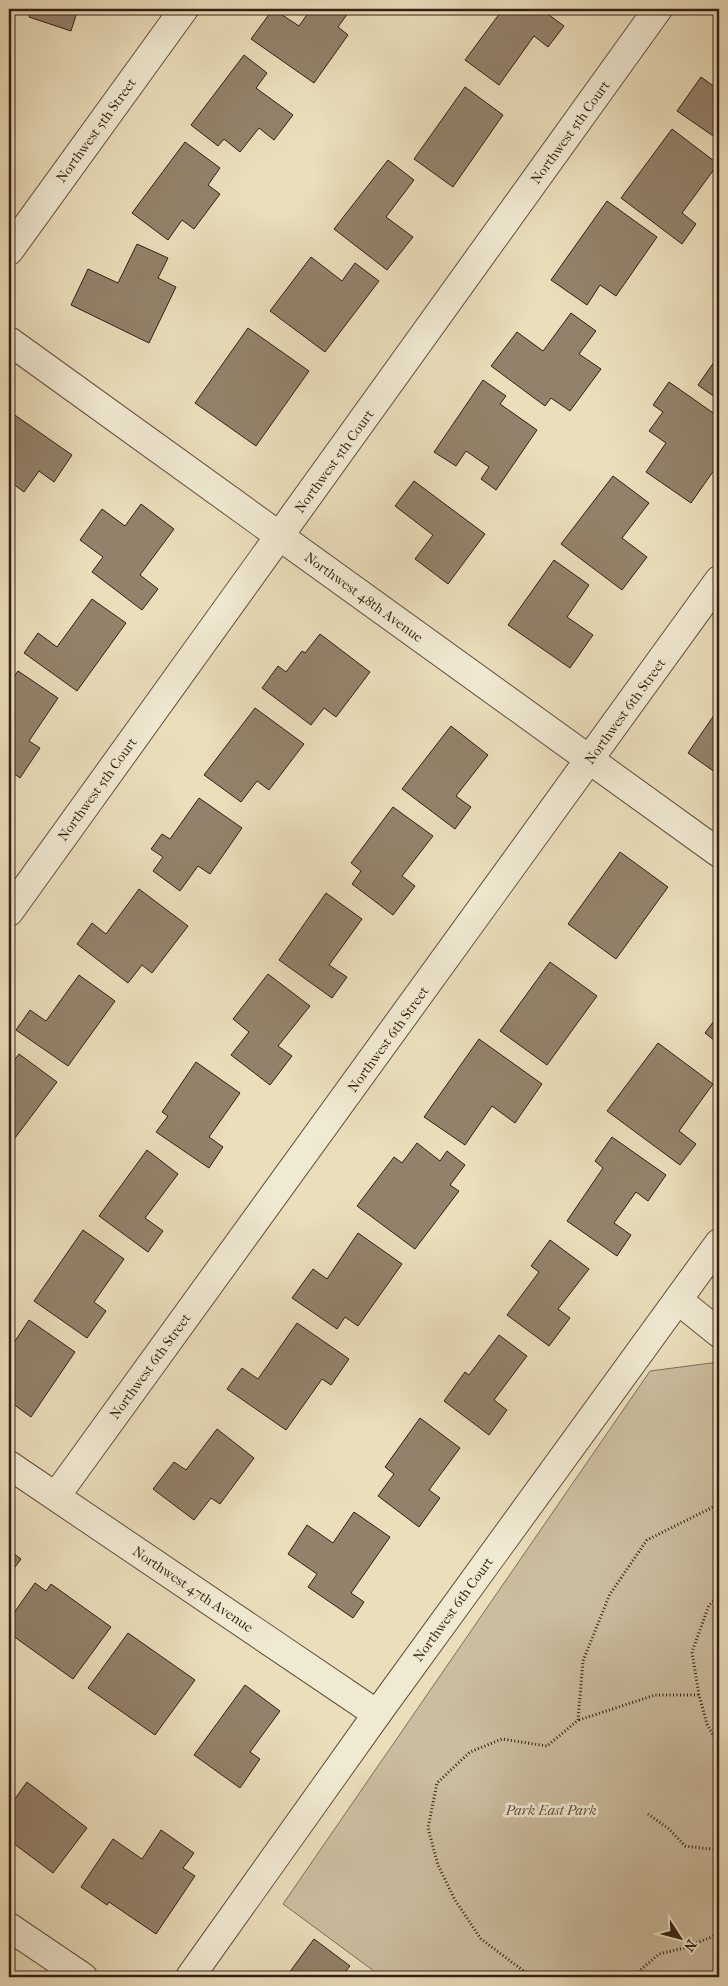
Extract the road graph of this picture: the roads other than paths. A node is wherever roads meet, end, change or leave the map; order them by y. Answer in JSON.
{"nodes":[{"id":1,"x":184,"y":9,"type":"edge"},
{"id":2,"x":658,"y":9,"type":"edge"},
{"id":3,"x":9,"y":251,"type":"edge"},
{"id":4,"x":9,"y":341,"type":"edge"},
{"id":5,"x":280,"y":536,"type":"junction"},
{"id":6,"x":719,"y":580,"type":"edge"},
{"id":7,"x":590,"y":760,"type":"junction"},
{"id":8,"x":719,"y":853,"type":"edge"},
{"id":9,"x":9,"y":912,"type":"edge"},
{"id":10,"x":719,"y":1243,"type":"edge"},
{"id":11,"x":678,"y":1300,"type":"junction"},
{"id":12,"x":719,"y":1333,"type":"edge"},
{"id":13,"x":9,"y":1465,"type":"edge"},
{"id":14,"x":56,"y":1496,"type":"junction"},
{"id":15,"x":378,"y":1714,"type":"junction"},
{"id":16,"x":9,"y":1927,"type":"edge"},
{"id":17,"x":83,"y":1977,"type":"edge"},
{"id":18,"x":190,"y":1977,"type":"edge"}],
"edges":[{"from":1,"to":3,"type":"street","name":"Northwest 5th Street"},
{"from":2,"to":5,"type":"street","name":"Northwest 5th Court"},
{"from":4,"to":5,"type":"street","name":"Northwest 48th Avenue"},
{"from":5,"to":7,"type":"street","name":"Northwest 48th Avenue"},
{"from":5,"to":9,"type":"street","name":"Northwest 5th Court"},
{"from":6,"to":7,"type":"street","name":"Northwest 6th Street"},
{"from":7,"to":8,"type":"street","name":"Northwest 48th Avenue"},
{"from":7,"to":14,"type":"street","name":"Northwest 6th Street"},
{"from":10,"to":11,"type":"street","name":"Northwest 6th Court"},
{"from":11,"to":12,"type":"street"},
{"from":11,"to":15,"type":"street","name":"Northwest 6th Court"},
{"from":13,"to":14,"type":"street","name":"Northwest 47th Avenue"},
{"from":14,"to":15,"type":"street","name":"Northwest 47th Avenue"},
{"from":15,"to":18,"type":"street","name":"Northwest 6th Court"},
{"from":16,"to":17,"type":"street"}]}
